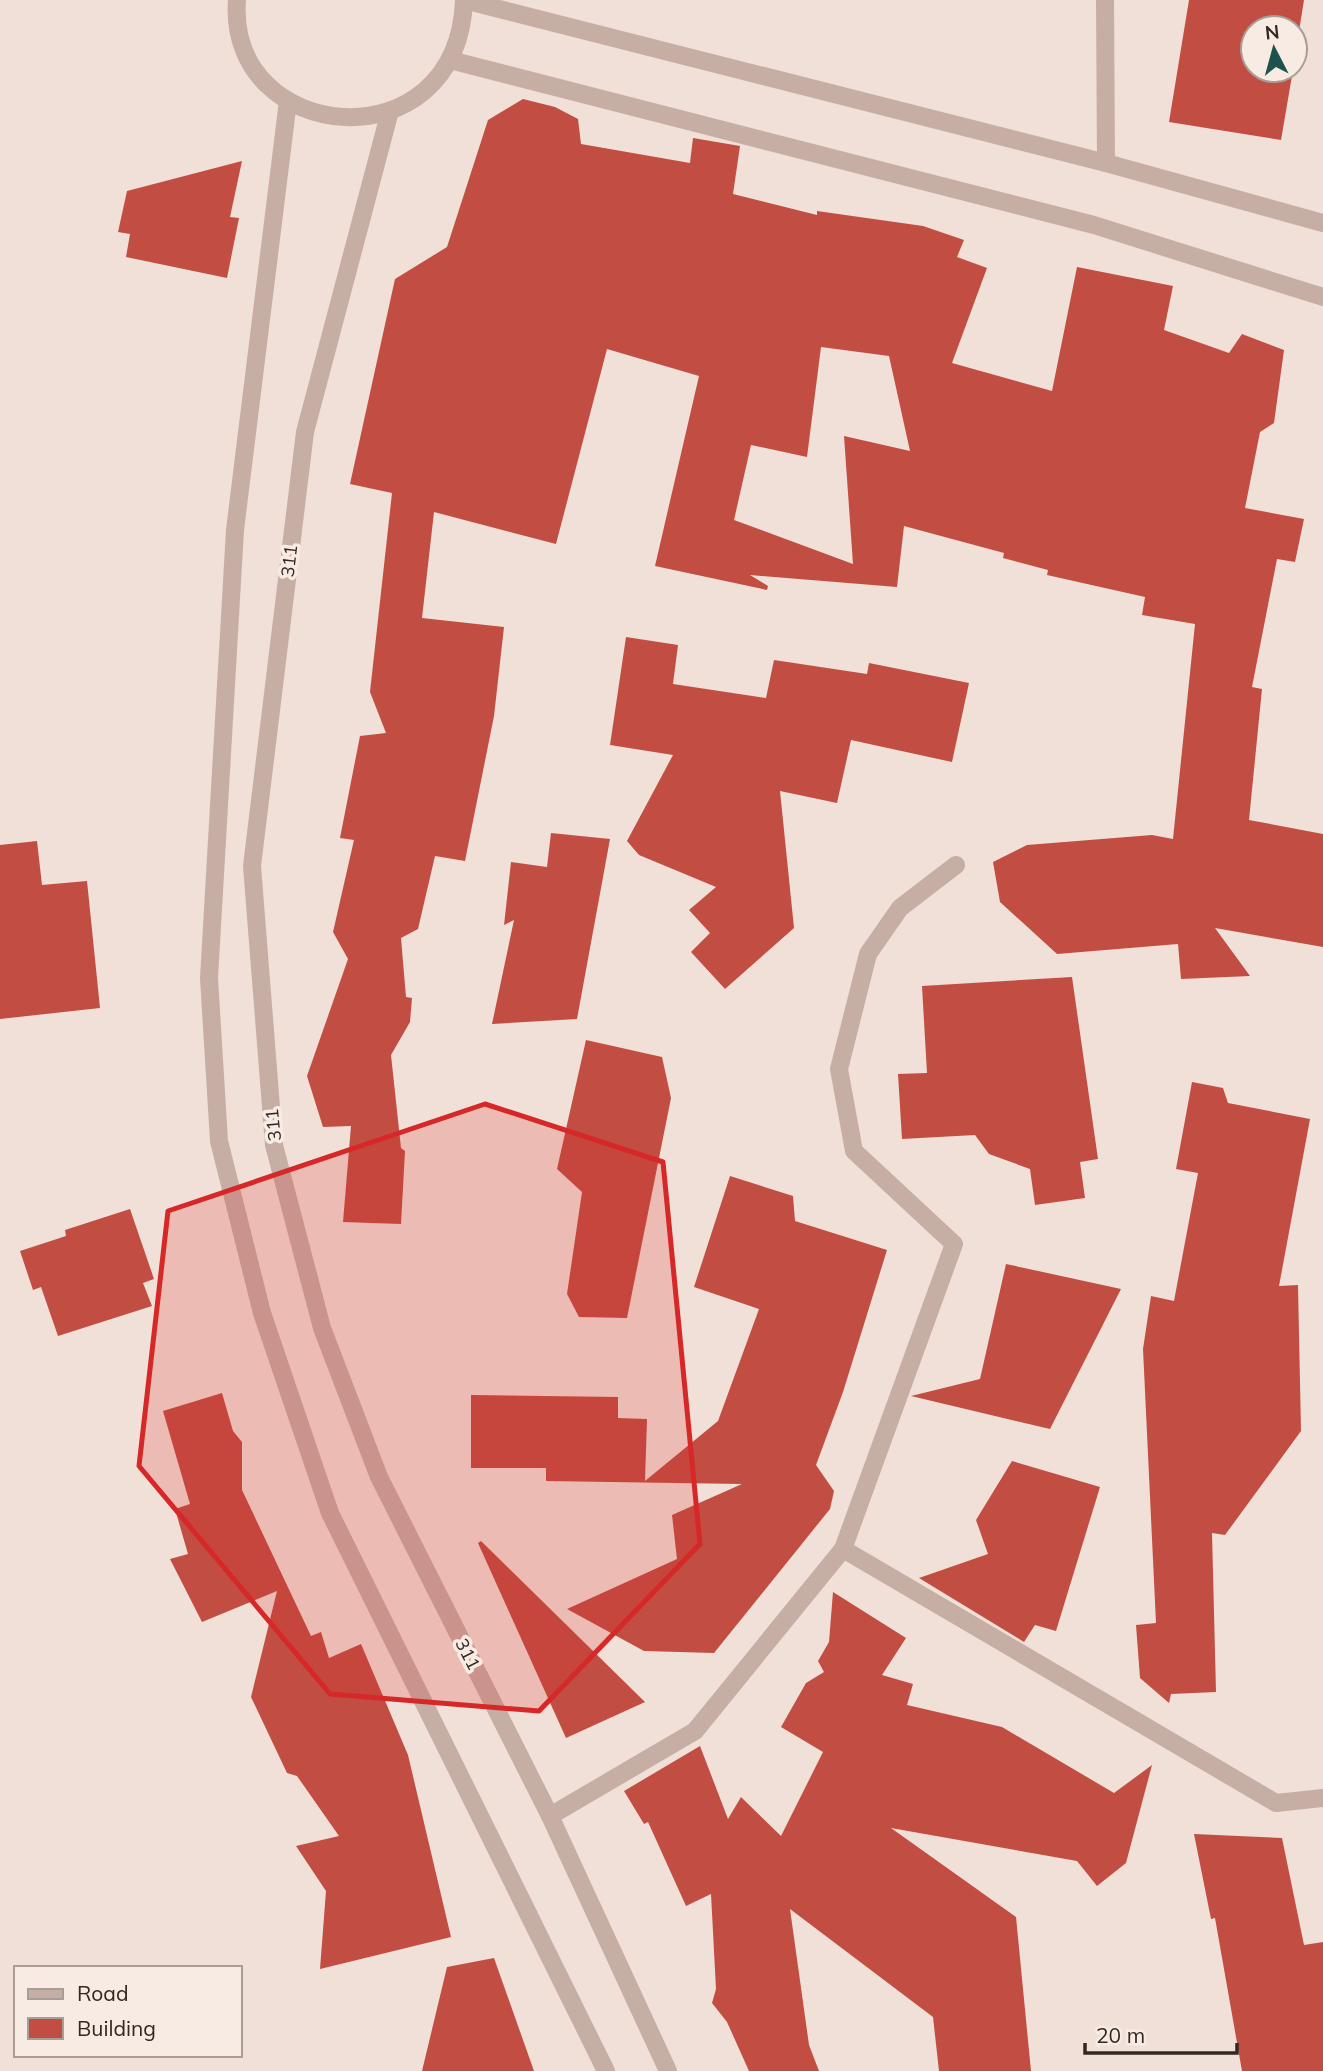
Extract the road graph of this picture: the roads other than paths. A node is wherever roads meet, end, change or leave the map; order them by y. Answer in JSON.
{"nodes":[{"id":1,"x":237,"y":0,"type":"edge"},
{"id":2,"x":464,"y":0,"type":"edge"},
{"id":3,"x":1105,"y":0,"type":"edge"},
{"id":4,"x":450,"y":60,"type":"junction"},
{"id":5,"x":288,"y":101,"type":"junction"},
{"id":6,"x":390,"y":111,"type":"junction"},
{"id":7,"x":1106,"y":163,"type":"junction"},
{"id":8,"x":1323,"y":223,"type":"edge"},
{"id":9,"x":1323,"y":297,"type":"edge"},
{"id":10,"x":956,"y":865,"type":"dead end"},
{"id":11,"x":844,"y":1549,"type":"junction"},
{"id":12,"x":1323,"y":1798,"type":"edge"},
{"id":13,"x":550,"y":1816,"type":"junction"},
{"id":14,"x":606,"y":2071,"type":"edge"},
{"id":15,"x":668,"y":2071,"type":"edge"}],
"edges":[{"from":1,"to":5,"type":"street"},
{"from":2,"to":4,"type":"street"},
{"from":2,"to":7,"type":"street"},
{"from":3,"to":7,"type":"street"},
{"from":4,"to":6,"type":"street"},
{"from":4,"to":9,"type":"street"},
{"from":5,"to":6,"type":"street"},
{"from":5,"to":14,"type":"street"},
{"from":6,"to":13,"type":"street","name":"311"},
{"from":7,"to":8,"type":"street"},
{"from":10,"to":11,"type":"street"},
{"from":11,"to":12,"type":"street"},
{"from":11,"to":13,"type":"street"},
{"from":13,"to":15,"type":"street","name":"311"}]}
